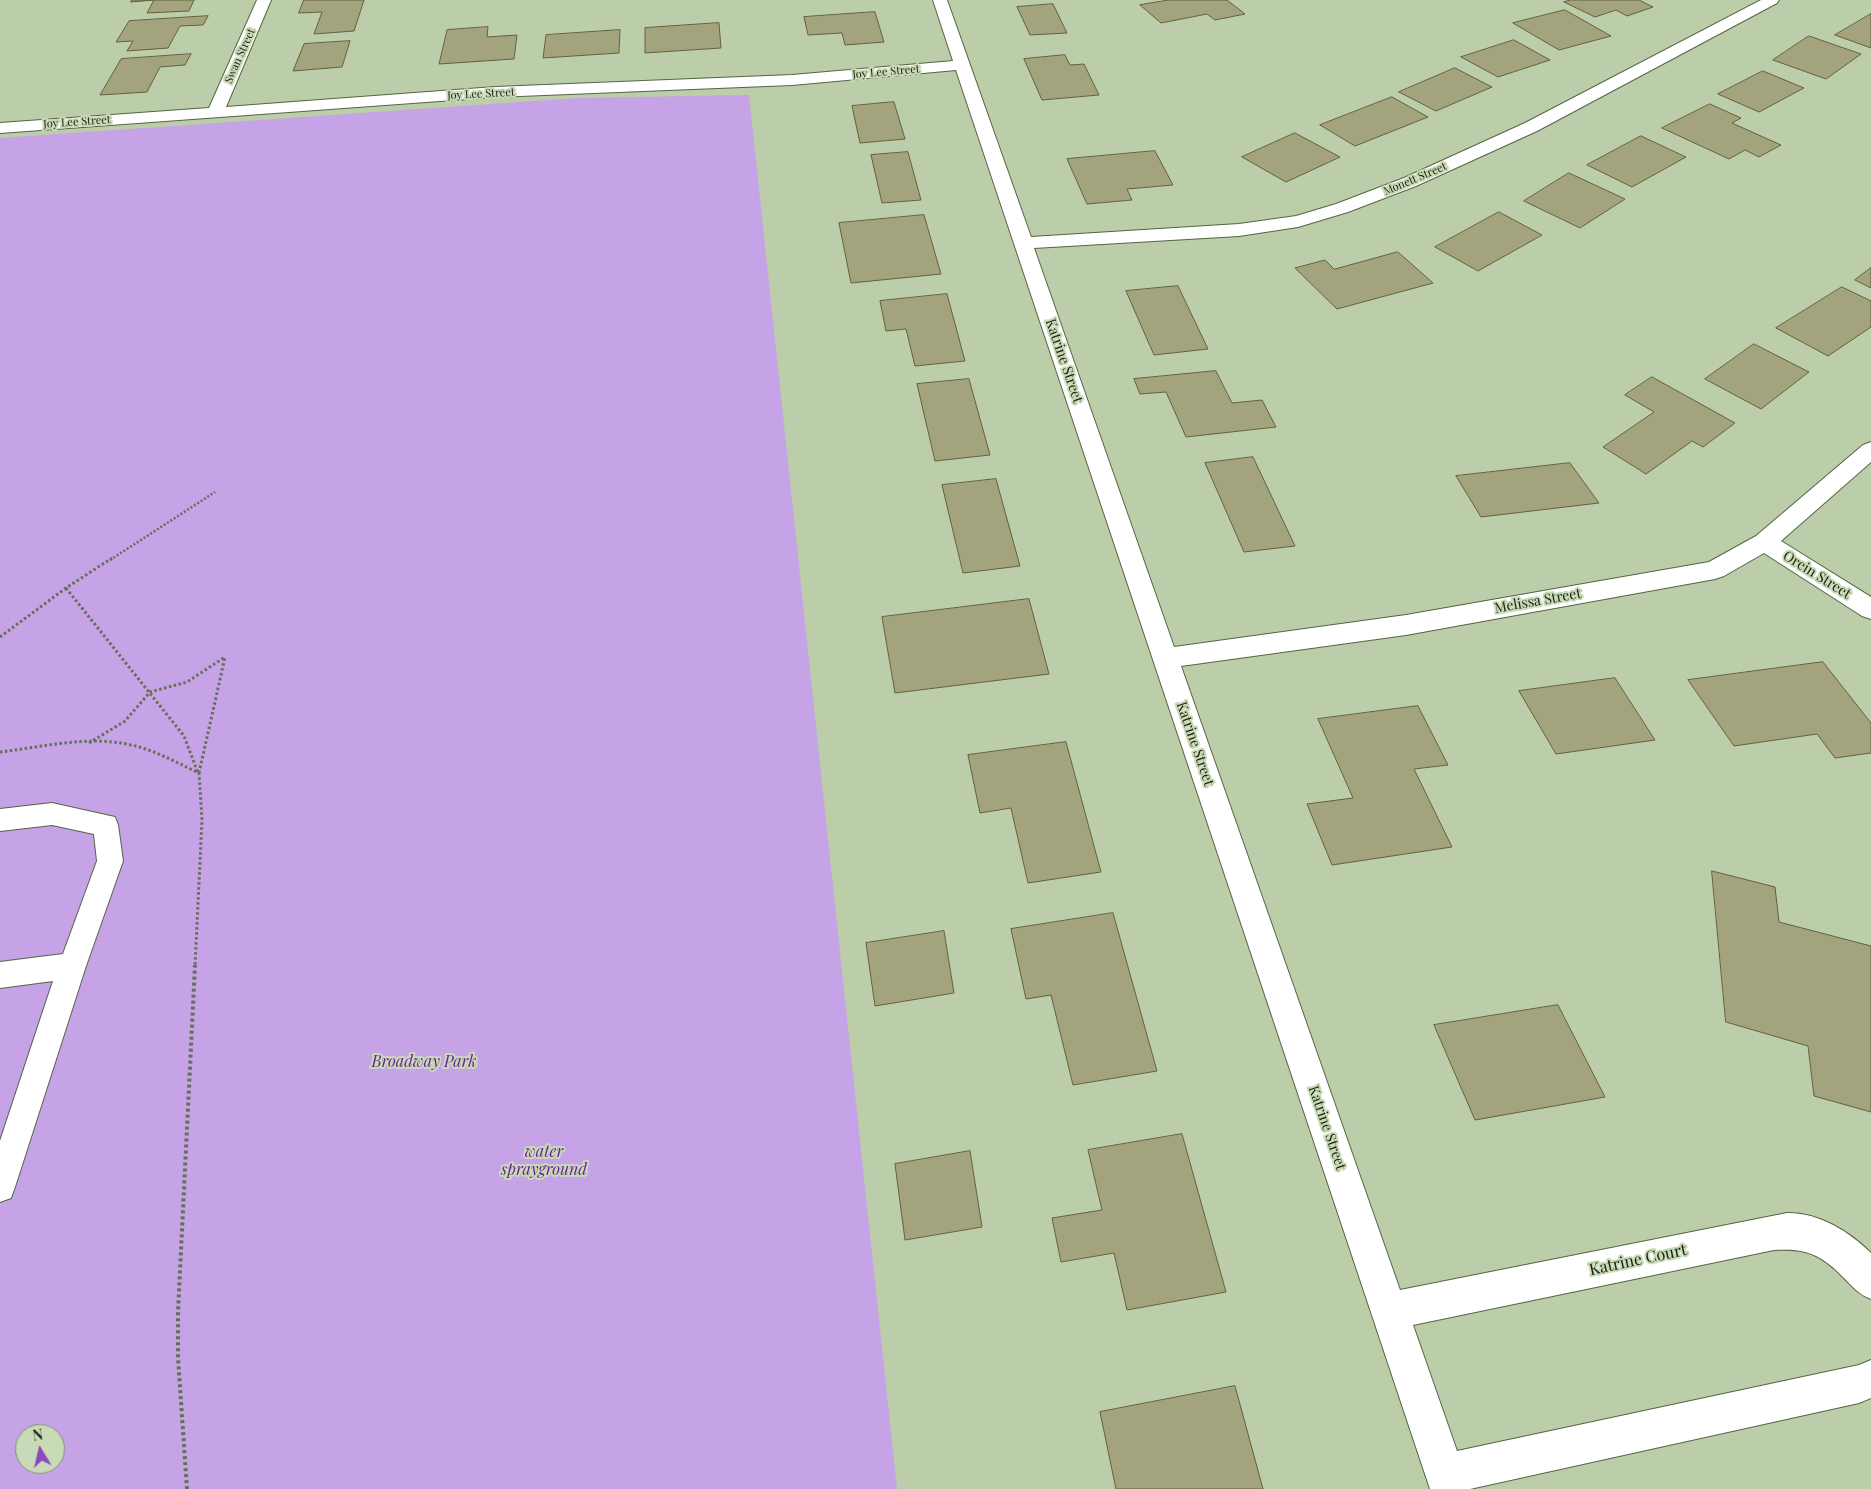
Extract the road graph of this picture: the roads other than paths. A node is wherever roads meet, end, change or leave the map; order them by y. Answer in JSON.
{"nodes":[{"id":1,"x":264,"y":0,"type":"edge"},
{"id":2,"x":940,"y":0,"type":"edge"},
{"id":3,"x":1772,"y":0,"type":"edge"},
{"id":4,"x":963,"y":65,"type":"junction"},
{"id":5,"x":215,"y":112,"type":"junction"},
{"id":6,"x":0,"y":128,"type":"edge"},
{"id":7,"x":1024,"y":243,"type":"junction"},
{"id":8,"x":1871,"y":450,"type":"edge"},
{"id":9,"x":1764,"y":542,"type":"junction"},
{"id":10,"x":1871,"y":609,"type":"edge"},
{"id":11,"x":1166,"y":658,"type":"junction"},
{"id":12,"x":0,"y":820,"type":"edge"},
{"id":13,"x":72,"y":966,"type":"junction"},
{"id":14,"x":0,"y":975,"type":"edge"},
{"id":15,"x":0,"y":1186,"type":"edge"},
{"id":16,"x":1871,"y":1281,"type":"edge"},
{"id":17,"x":1389,"y":1311,"type":"junction"},
{"id":18,"x":1871,"y":1379,"type":"edge"},
{"id":19,"x":1448,"y":1482,"type":"edge"}],
"edges":[{"from":1,"to":5,"type":"street","name":"Swan Street"},
{"from":2,"to":4,"type":"street","name":"Katrine Street"},
{"from":3,"to":7,"type":"street","name":"Monett Street"},
{"from":4,"to":5,"type":"street","name":"Joy Lee Street"},
{"from":4,"to":7,"type":"street","name":"Katrine Street"},
{"from":5,"to":6,"type":"street","name":"Joy Lee Street"},
{"from":7,"to":11,"type":"street","name":"Katrine Street"},
{"from":8,"to":9,"type":"street","name":"Melissa Street"},
{"from":9,"to":10,"type":"street","name":"Orein Street"},
{"from":9,"to":11,"type":"street","name":"Melissa Street"},
{"from":11,"to":17,"type":"street","name":"Katrine Street"},
{"from":12,"to":13,"type":"lane"},
{"from":13,"to":14,"type":"lane"},
{"from":13,"to":15,"type":"lane"},
{"from":16,"to":17,"type":"street","name":"Katrine Court"},
{"from":17,"to":19,"type":"street","name":"Katrine Street"},
{"from":18,"to":19,"type":"street"}]}
